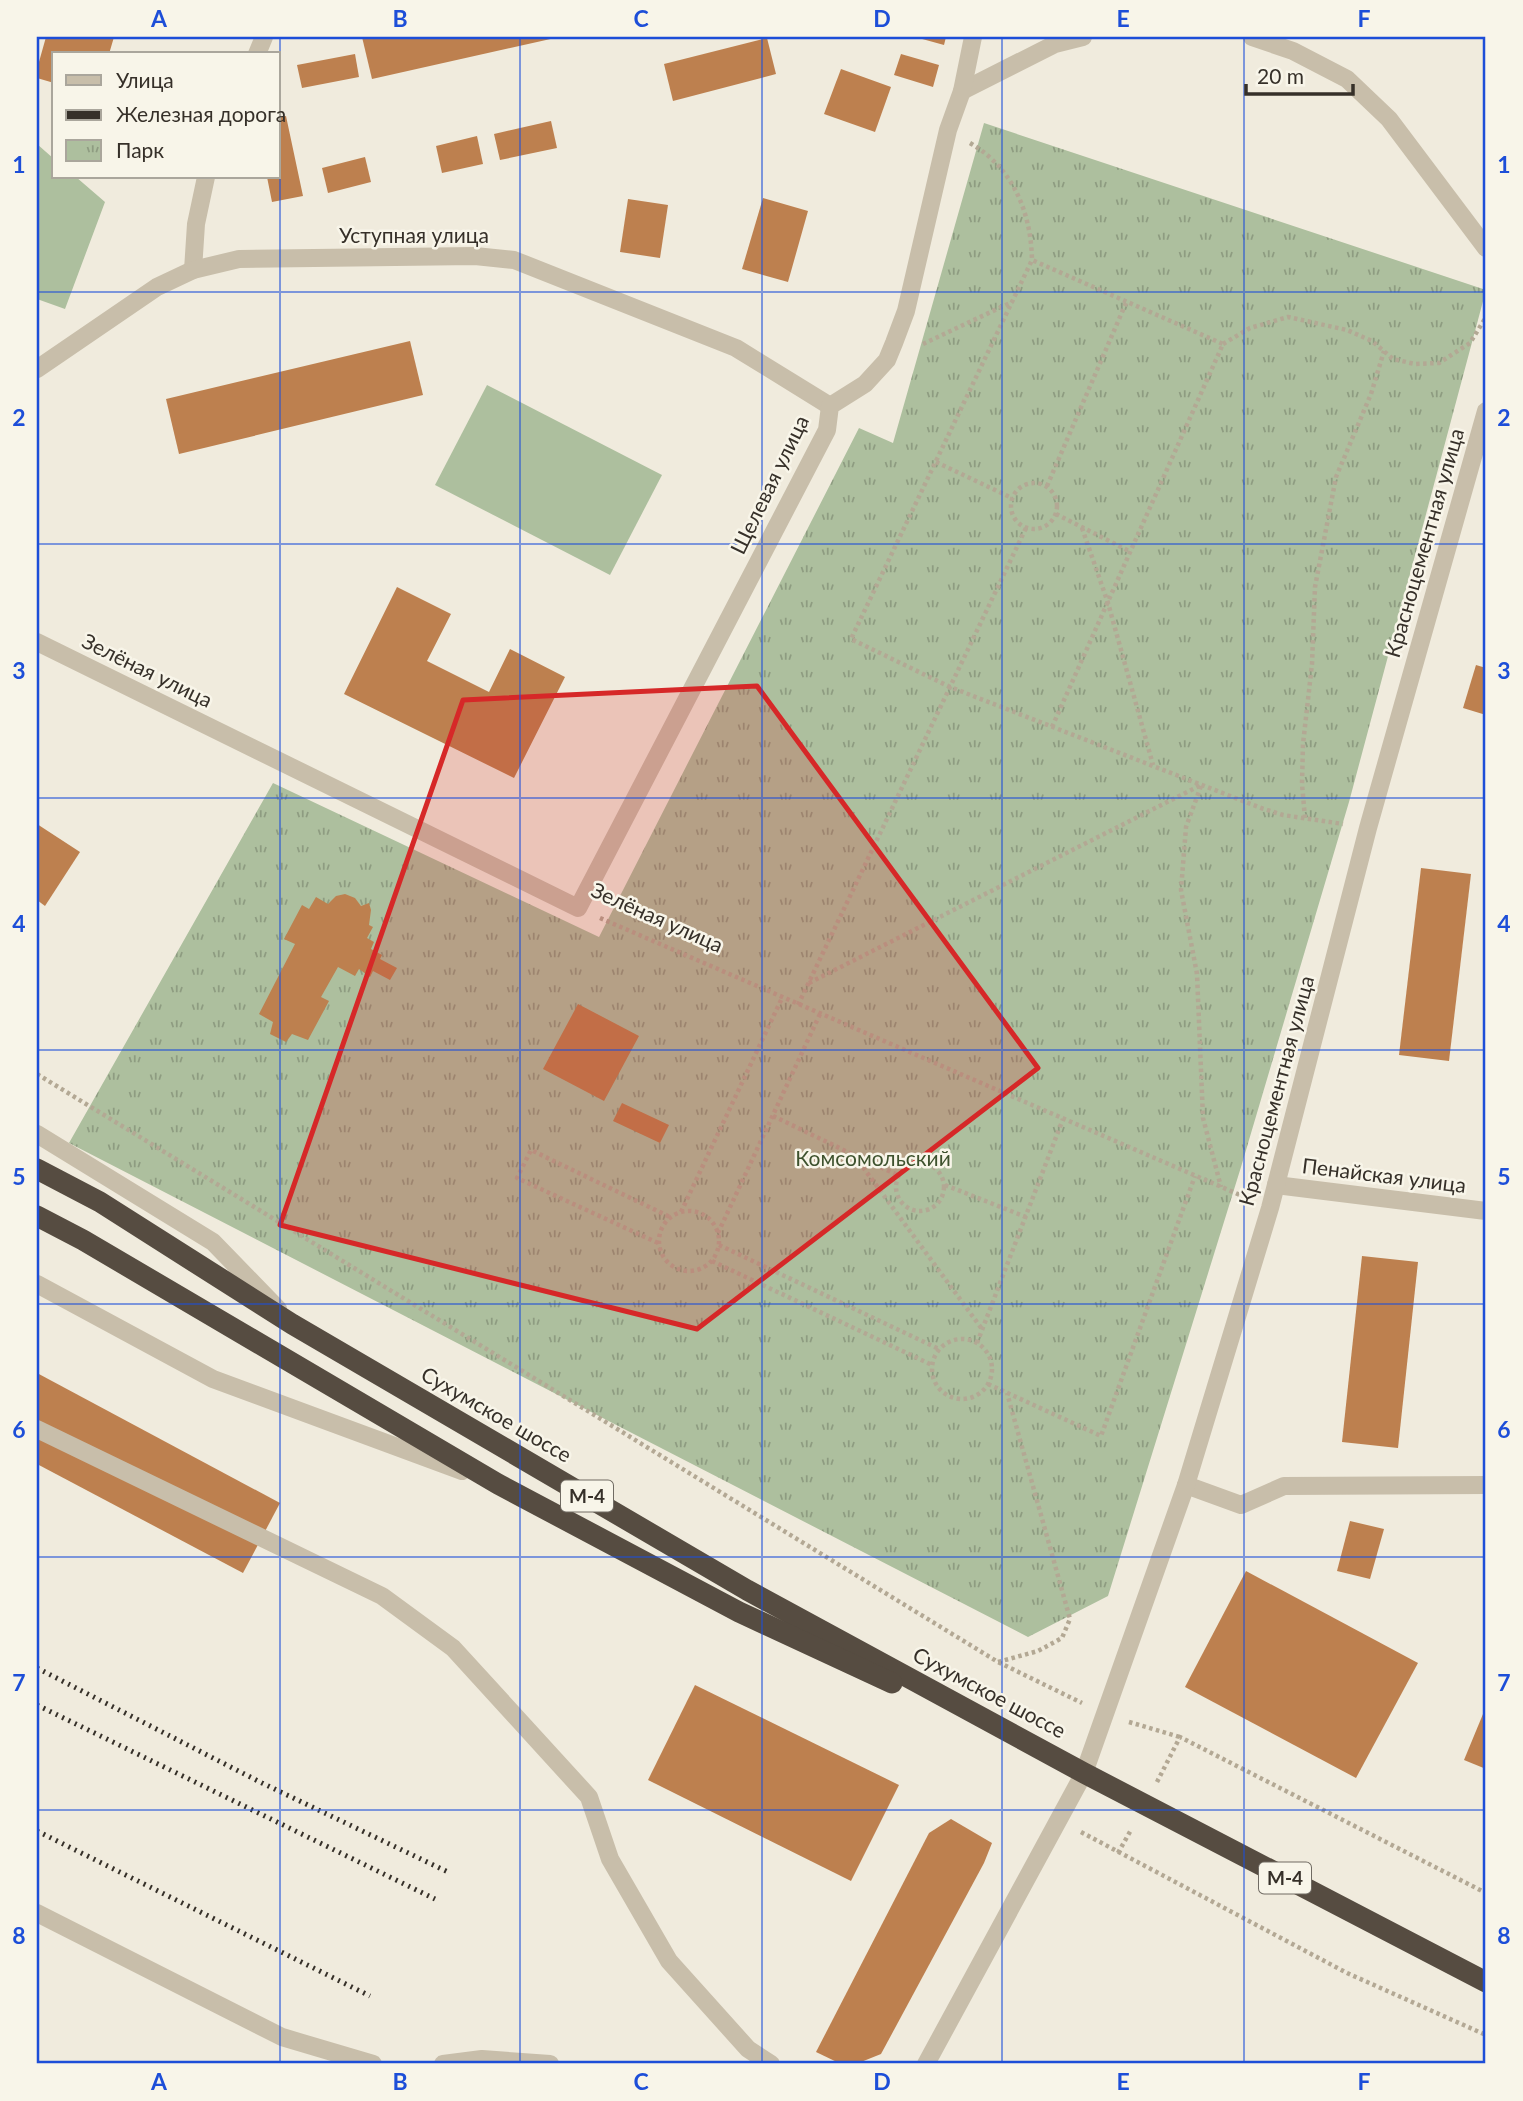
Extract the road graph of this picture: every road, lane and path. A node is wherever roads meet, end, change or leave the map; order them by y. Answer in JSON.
{"nodes":[{"id":1,"x":973,"y":37,"type":"edge"},
{"id":2,"x":1083,"y":37,"type":"edge"},
{"id":3,"x":1252,"y":37,"type":"edge"},
{"id":4,"x":962,"y":91,"type":"junction"},
{"id":5,"x":948,"y":130,"type":"junction"},
{"id":6,"x":206,"y":178,"type":"edge"},
{"id":7,"x":1486,"y":248,"type":"edge"},
{"id":8,"x":1032,"y":260,"type":"junction"},
{"id":9,"x":193,"y":270,"type":"junction"},
{"id":10,"x":1012,"y":302,"type":"junction"},
{"id":11,"x":1126,"y":303,"type":"junction"},
{"id":12,"x":1486,"y":317,"type":"edge"},
{"id":13,"x":894,"y":343,"type":"junction"},
{"id":14,"x":1223,"y":344,"type":"junction"},
{"id":15,"x":1384,"y":351,"type":"junction"},
{"id":16,"x":37,"y":369,"type":"edge"},
{"id":17,"x":830,"y":406,"type":"junction"},
{"id":18,"x":1486,"y":411,"type":"edge"},
{"id":19,"x":936,"y":462,"type":"junction"},
{"id":20,"x":1047,"y":486,"type":"junction"},
{"id":21,"x":1012,"y":498,"type":"junction"},
{"id":22,"x":1056,"y":514,"type":"junction"},
{"id":23,"x":1026,"y":528,"type":"junction"},
{"id":24,"x":1082,"y":528,"type":"junction"},
{"id":25,"x":1131,"y":552,"type":"junction"},
{"id":26,"x":1108,"y":603,"type":"junction"},
{"id":27,"x":37,"y":642,"type":"edge"},
{"id":28,"x":950,"y":687,"type":"junction"},
{"id":29,"x":1052,"y":727,"type":"junction"},
{"id":30,"x":1153,"y":766,"type":"junction"},
{"id":31,"x":1201,"y":785,"type":"junction"},
{"id":32,"x":1305,"y":818,"type":"junction"},
{"id":33,"x":1368,"y":828,"type":"junction"},
{"id":34,"x":578,"y":908,"type":"junction"},
{"id":35,"x":809,"y":984,"type":"junction"},
{"id":36,"x":782,"y":998,"type":"junction"},
{"id":37,"x":798,"y":1005,"type":"junction"},
{"id":38,"x":820,"y":1014,"type":"junction"},
{"id":39,"x":37,"y":1074,"type":"edge"},
{"id":40,"x":773,"y":1116,"type":"junction"},
{"id":41,"x":1063,"y":1119,"type":"junction"},
{"id":42,"x":37,"y":1134,"type":"edge"},
{"id":43,"x":854,"y":1155,"type":"junction"},
{"id":44,"x":37,"y":1169,"type":"edge"},
{"id":45,"x":899,"y":1175,"type":"junction"},
{"id":46,"x":1195,"y":1176,"type":"junction"},
{"id":47,"x":945,"y":1185,"type":"junction"},
{"id":48,"x":1276,"y":1185,"type":"junction"},
{"id":49,"x":1221,"y":1188,"type":"junction"},
{"id":50,"x":1270,"y":1208,"type":"junction"},
{"id":51,"x":1486,"y":1211,"type":"edge"},
{"id":52,"x":681,"y":1212,"type":"junction"},
{"id":53,"x":37,"y":1216,"type":"edge"},
{"id":54,"x":670,"y":1217,"type":"junction"},
{"id":55,"x":1026,"y":1217,"type":"junction"},
{"id":56,"x":718,"y":1233,"type":"junction"},
{"id":57,"x":658,"y":1243,"type":"junction"},
{"id":58,"x":719,"y":1245,"type":"junction"},
{"id":59,"x":712,"y":1261,"type":"junction"},
{"id":60,"x":37,"y":1284,"type":"edge"},
{"id":61,"x":292,"y":1324,"type":"junction"},
{"id":62,"x":982,"y":1329,"type":"junction"},
{"id":63,"x":977,"y":1343,"type":"junction"},
{"id":64,"x":939,"y":1349,"type":"junction"},
{"id":65,"x":932,"y":1365,"type":"junction"},
{"id":66,"x":988,"y":1384,"type":"junction"},
{"id":67,"x":1007,"y":1393,"type":"junction"},
{"id":68,"x":37,"y":1429,"type":"edge"},
{"id":69,"x":498,"y":1484,"type":"junction"},
{"id":70,"x":1186,"y":1485,"type":"junction"},
{"id":71,"x":1486,"y":1485,"type":"edge"},
{"id":72,"x":998,"y":1662,"type":"junction"},
{"id":73,"x":1106,"y":1715,"type":"junction"},
{"id":74,"x":1180,"y":1737,"type":"junction"},
{"id":75,"x":1084,"y":1773,"type":"junction"},
{"id":76,"x":1145,"y":1804,"type":"junction"},
{"id":77,"x":1059,"y":1820,"type":"junction"},
{"id":78,"x":1118,"y":1853,"type":"junction"},
{"id":79,"x":1486,"y":1893,"type":"edge"},
{"id":80,"x":37,"y":1913,"type":"edge"},
{"id":81,"x":1486,"y":1982,"type":"edge"},
{"id":82,"x":1486,"y":2035,"type":"edge"},
{"id":83,"x":373,"y":2064,"type":"edge"},
{"id":84,"x":443,"y":2064,"type":"edge"},
{"id":85,"x":550,"y":2064,"type":"edge"},
{"id":86,"x":771,"y":2064,"type":"edge"},
{"id":87,"x":926,"y":2064,"type":"edge"}],
"edges":[{"from":1,"to":4,"type":"street","name":"Щелевая улица"},
{"from":2,"to":4,"type":"street"},
{"from":3,"to":7,"type":"street"},
{"from":4,"to":5,"type":"street","name":"Щелевая улица"},
{"from":5,"to":8,"type":"path"},
{"from":5,"to":13,"type":"street","name":"Щелевая улица"},
{"from":6,"to":9,"type":"street"},
{"from":8,"to":10,"type":"path"},
{"from":8,"to":11,"type":"path"},
{"from":9,"to":16,"type":"street","name":"Уступная улица"},
{"from":9,"to":17,"type":"street","name":"Уступная улица"},
{"from":10,"to":13,"type":"path"},
{"from":10,"to":19,"type":"path"},
{"from":11,"to":14,"type":"path"},
{"from":11,"to":20,"type":"path"},
{"from":12,"to":15,"type":"path"},
{"from":13,"to":17,"type":"street","name":"Щелевая улица"},
{"from":14,"to":15,"type":"path"},
{"from":14,"to":25,"type":"path"},
{"from":15,"to":32,"type":"path"},
{"from":17,"to":34,"type":"street","name":"Щелевая улица"},
{"from":18,"to":33,"type":"street","name":"Красноцементная улица"},
{"from":19,"to":21,"type":"path"},
{"from":19,"to":28,"type":"path"},
{"from":20,"to":21,"type":"path"},
{"from":20,"to":22,"type":"path"},
{"from":21,"to":23,"type":"path"},
{"from":22,"to":23,"type":"path"},
{"from":22,"to":24,"type":"path"},
{"from":23,"to":28,"type":"path"},
{"from":24,"to":25,"type":"path"},
{"from":24,"to":26,"type":"path"},
{"from":25,"to":26,"type":"path"},
{"from":26,"to":29,"type":"path"},
{"from":26,"to":30,"type":"path"},
{"from":27,"to":34,"type":"street","name":"Зелёная улица"},
{"from":28,"to":29,"type":"path"},
{"from":28,"to":35,"type":"path"},
{"from":29,"to":30,"type":"path"},
{"from":30,"to":31,"type":"path"},
{"from":31,"to":32,"type":"path"},
{"from":31,"to":35,"type":"path"},
{"from":31,"to":49,"type":"path"},
{"from":32,"to":33,"type":"path"},
{"from":33,"to":48,"type":"street","name":"Красноцементная улица"},
{"from":34,"to":36,"type":"path","name":"Зелёная улица"},
{"from":35,"to":37,"type":"path"},
{"from":36,"to":37,"type":"path","name":"Зелёная улица"},
{"from":36,"to":52,"type":"path"},
{"from":37,"to":38,"type":"path","name":"Зелёная улица"},
{"from":38,"to":40,"type":"path"},
{"from":38,"to":41,"type":"path","name":"Зелёная улица"},
{"from":39,"to":72,"type":"path"},
{"from":40,"to":43,"type":"path"},
{"from":40,"to":56,"type":"path"},
{"from":41,"to":46,"type":"path","name":"Зелёная улица"},
{"from":41,"to":55,"type":"path"},
{"from":42,"to":61,"type":"street"},
{"from":43,"to":45,"type":"path"},
{"from":43,"to":62,"type":"path"},
{"from":44,"to":61,"type":"highway","name":"Сухумское шоссе","number":"М-4"},
{"from":45,"to":47,"type":"path"},
{"from":45,"to":47,"type":"path"},
{"from":46,"to":49,"type":"path","name":"Зелёная улица"},
{"from":46,"to":67,"type":"path"},
{"from":47,"to":55,"type":"path"},
{"from":48,"to":50,"type":"street","name":"Красноцементная улица"},
{"from":48,"to":51,"type":"street","name":"Пенайская улица"},
{"from":49,"to":50,"type":"path","name":"Зелёная улица"},
{"from":50,"to":70,"type":"street","name":"Красноцементная улица"},
{"from":52,"to":54,"type":"path"},
{"from":52,"to":56,"type":"path"},
{"from":53,"to":69,"type":"highway","name":"Сухумское шоссе","number":"М-4"},
{"from":54,"to":57,"type":"path"},
{"from":54,"to":57,"type":"path"},
{"from":55,"to":62,"type":"path"},
{"from":56,"to":58,"type":"path"},
{"from":57,"to":59,"type":"path"},
{"from":58,"to":59,"type":"path"},
{"from":58,"to":64,"type":"path"},
{"from":59,"to":65,"type":"path"},
{"from":60,"to":69,"type":"street"},
{"from":61,"to":75,"type":"highway","name":"Сухумское шоссе","number":"М-4"},
{"from":62,"to":63,"type":"path"},
{"from":63,"to":64,"type":"path"},
{"from":63,"to":66,"type":"path"},
{"from":64,"to":65,"type":"path"},
{"from":65,"to":66,"type":"path"},
{"from":66,"to":67,"type":"path"},
{"from":67,"to":72,"type":"path"},
{"from":68,"to":86,"type":"street"},
{"from":69,"to":75,"type":"highway","name":"Сухумское шоссе","number":"М-4"},
{"from":70,"to":71,"type":"street"},
{"from":70,"to":73,"type":"street","name":"Красноцементная улица"},
{"from":72,"to":73,"type":"path"},
{"from":73,"to":74,"type":"path"},
{"from":73,"to":75,"type":"street","name":"Красноцементная улица"},
{"from":74,"to":76,"type":"path"},
{"from":74,"to":79,"type":"path"},
{"from":75,"to":76,"type":"highway","name":"Сухумское шоссе","number":"М-4"},
{"from":75,"to":77,"type":"street","name":"Красноцементная улица"},
{"from":76,"to":78,"type":"path"},
{"from":76,"to":81,"type":"highway","name":"Сухумское шоссе","number":"М-4"},
{"from":77,"to":78,"type":"path"},
{"from":77,"to":87,"type":"street","name":"Красноцементная улица"},
{"from":78,"to":82,"type":"path"},
{"from":80,"to":83,"type":"street"},
{"from":84,"to":85,"type":"street"}]}
